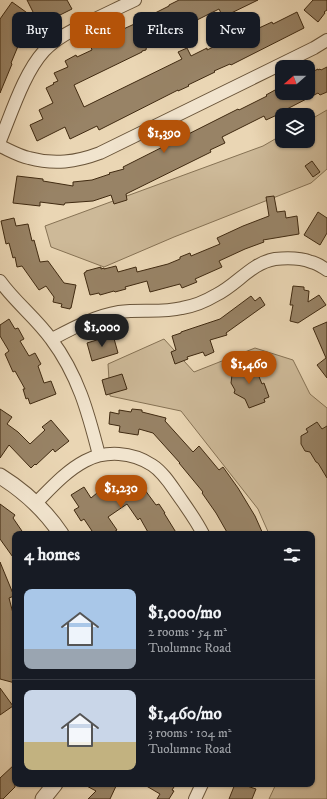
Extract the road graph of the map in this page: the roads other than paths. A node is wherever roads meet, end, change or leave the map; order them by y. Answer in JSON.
{"nodes":[{"id":1,"x":135,"y":0,"type":"edge"},
{"id":2,"x":327,"y":40,"type":"edge"},
{"id":3,"x":0,"y":141,"type":"edge"},
{"id":4,"x":0,"y":146,"type":"edge"},
{"id":5,"x":327,"y":270,"type":"edge"},
{"id":6,"x":0,"y":281,"type":"edge"},
{"id":7,"x":52,"y":339,"type":"junction"},
{"id":8,"x":99,"y":455,"type":"junction"},
{"id":9,"x":0,"y":476,"type":"edge"},
{"id":10,"x":36,"y":503,"type":"junction"},
{"id":11,"x":59,"y":531,"type":"edge"},
{"id":12,"x":201,"y":531,"type":"edge"},
{"id":13,"x":53,"y":787,"type":"edge"},
{"id":14,"x":200,"y":787,"type":"edge"},
{"id":15,"x":43,"y":799,"type":"edge"},
{"id":16,"x":194,"y":799,"type":"edge"}],
"edges":[{"from":1,"to":3,"type":"street"},
{"from":2,"to":4,"type":"street"},
{"from":5,"to":7,"type":"street"},
{"from":6,"to":7,"type":"street"},
{"from":7,"to":8,"type":"street"},
{"from":8,"to":10,"type":"street"},
{"from":8,"to":12,"type":"street"},
{"from":9,"to":10,"type":"street"},
{"from":10,"to":11,"type":"street"},
{"from":13,"to":15,"type":"street"},
{"from":14,"to":16,"type":"street"}]}
